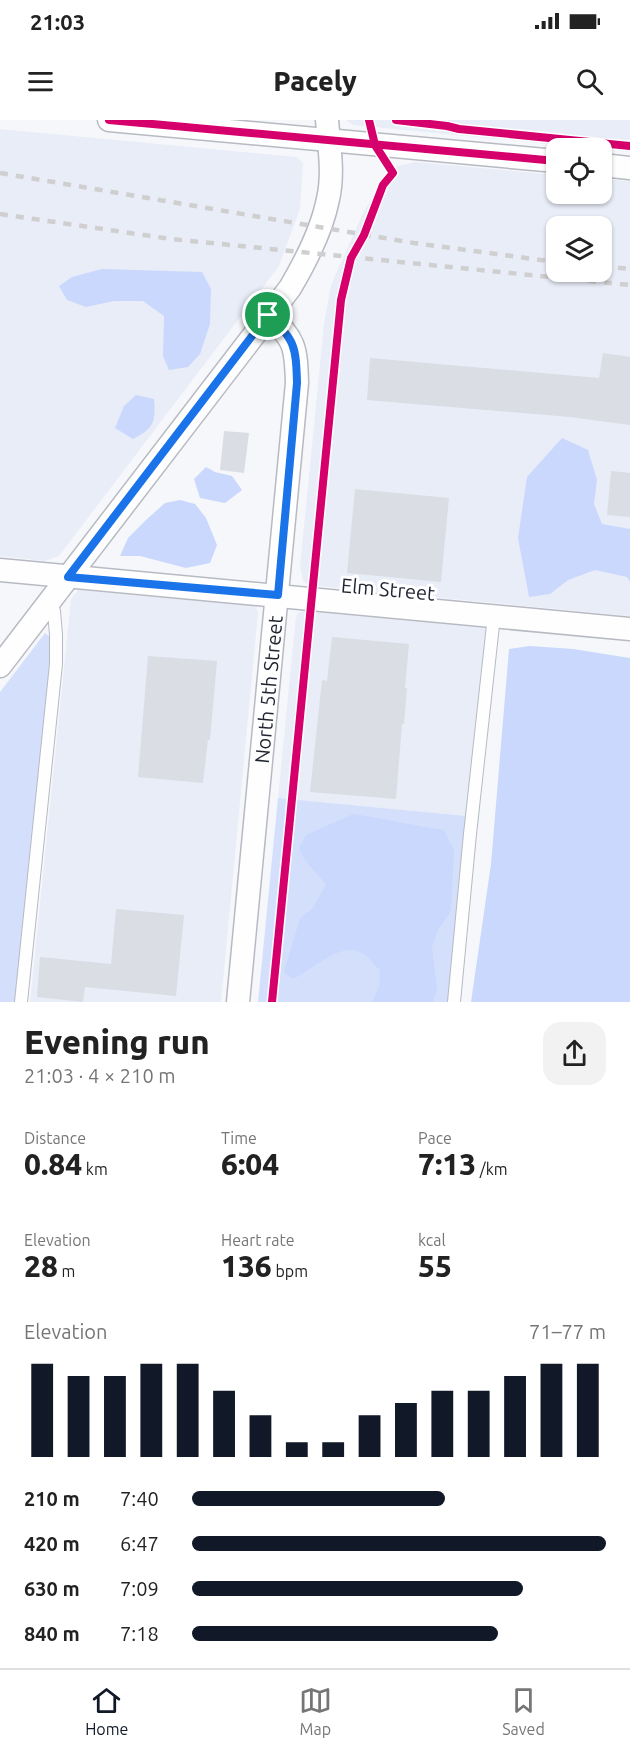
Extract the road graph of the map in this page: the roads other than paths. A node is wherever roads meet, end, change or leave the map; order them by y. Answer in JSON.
{"nodes":[{"id":1,"x":109,"y":120,"type":"edge"},
{"id":2,"x":328,"y":130,"type":"edge"},
{"id":3,"x":546,"y":160,"type":"edge"},
{"id":4,"x":612,"y":166,"type":"edge"},
{"id":5,"x":630,"y":168,"type":"edge"},
{"id":6,"x":268,"y":315,"type":"junction"},
{"id":7,"x":0,"y":570,"type":"edge"},
{"id":8,"x":68,"y":577,"type":"junction"},
{"id":9,"x":278,"y":595,"type":"junction"},
{"id":10,"x":46,"y":605,"type":"junction"},
{"id":11,"x":495,"y":616,"type":"junction"},
{"id":12,"x":630,"y":629,"type":"edge"},
{"id":13,"x":0,"y":666,"type":"edge"},
{"id":14,"x":21,"y":1002,"type":"edge"},
{"id":15,"x":238,"y":1002,"type":"edge"},
{"id":16,"x":454,"y":1002,"type":"edge"}],
"edges":[{"from":1,"to":2,"type":"street"},
{"from":2,"to":3,"type":"street"},
{"from":2,"to":6,"type":"street"},
{"from":4,"to":5,"type":"street"},
{"from":6,"to":8,"type":"street"},
{"from":6,"to":9,"type":"street","name":"North 5th Street"},
{"from":7,"to":8,"type":"street","name":"Elm Street"},
{"from":8,"to":9,"type":"street","name":"Elm Street"},
{"from":8,"to":10,"type":"street"},
{"from":9,"to":11,"type":"street","name":"Elm Street"},
{"from":9,"to":15,"type":"street","name":"North 5th Street"},
{"from":10,"to":13,"type":"street"},
{"from":10,"to":14,"type":"lane"},
{"from":11,"to":12,"type":"street","name":"Elm Street"},
{"from":11,"to":16,"type":"lane"}]}
